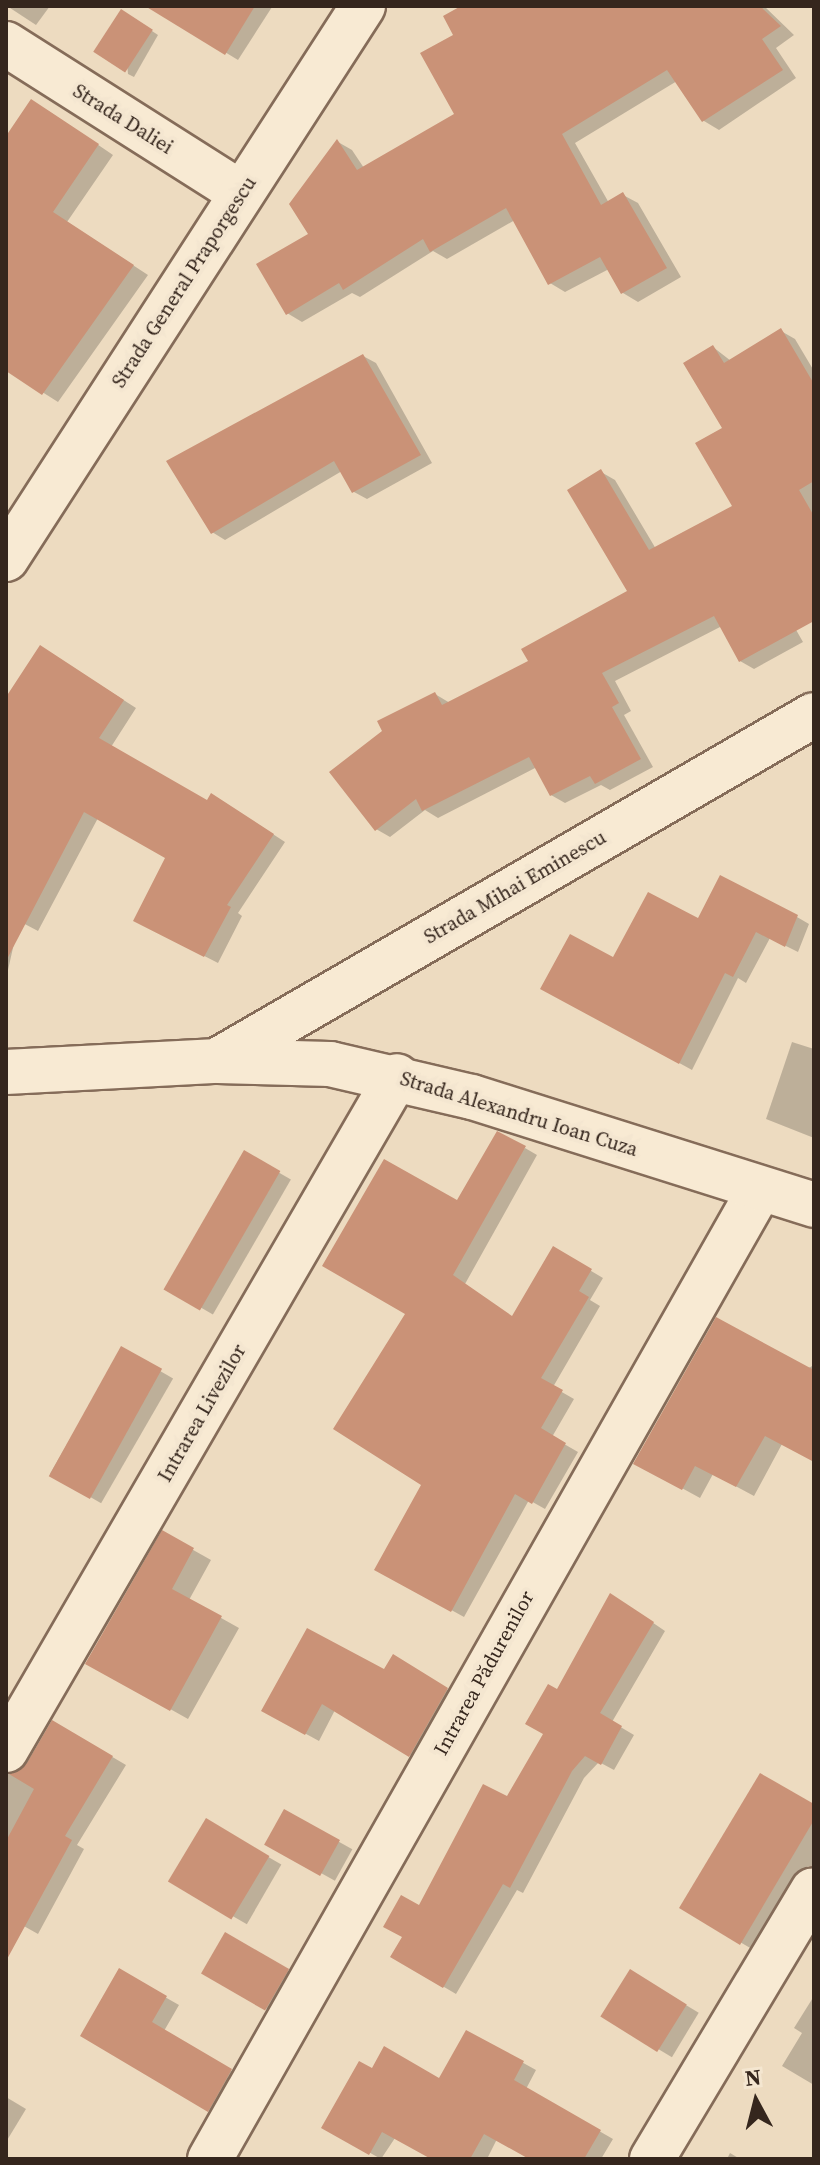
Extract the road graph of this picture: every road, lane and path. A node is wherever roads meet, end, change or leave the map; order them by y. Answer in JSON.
{"nodes":[{"id":1,"x":363,"y":6,"type":"edge"},
{"id":2,"x":6,"y":44,"type":"edge"},
{"id":3,"x":241,"y":193,"type":"junction"},
{"id":4,"x":6,"y":559,"type":"edge"},
{"id":5,"x":814,"y":715,"type":"edge"},
{"id":6,"x":218,"y":1061,"type":"junction"},
{"id":7,"x":6,"y":1072,"type":"edge"},
{"id":8,"x":397,"y":1076,"type":"junction"},
{"id":9,"x":760,"y":1189,"type":"junction"},
{"id":10,"x":814,"y":1205,"type":"edge"},
{"id":11,"x":6,"y":1750,"type":"edge"},
{"id":12,"x":813,"y":1890,"type":"edge"},
{"id":13,"x":210,"y":2159,"type":"edge"},
{"id":14,"x":652,"y":2159,"type":"edge"}],
"edges":[{"from":1,"to":3,"type":"street","name":"Strada General Praporgescu"},
{"from":2,"to":3,"type":"street","name":"Strada Daliei"},
{"from":3,"to":4,"type":"street","name":"Strada General Praporgescu"},
{"from":5,"to":6,"type":"street","name":"Strada Mihai Eminescu"},
{"from":6,"to":7,"type":"street","name":"Strada Alexandru Ioan Cuza"},
{"from":6,"to":8,"type":"street","name":"Strada Alexandru Ioan Cuza"},
{"from":8,"to":9,"type":"street","name":"Strada Alexandru Ioan Cuza"},
{"from":8,"to":11,"type":"street","name":"Intrarea Livezilor"},
{"from":9,"to":10,"type":"street","name":"Strada Alexandru Ioan Cuza"},
{"from":9,"to":13,"type":"street","name":"Intrarea Pădurenilor"},
{"from":12,"to":14,"type":"street"}]}
